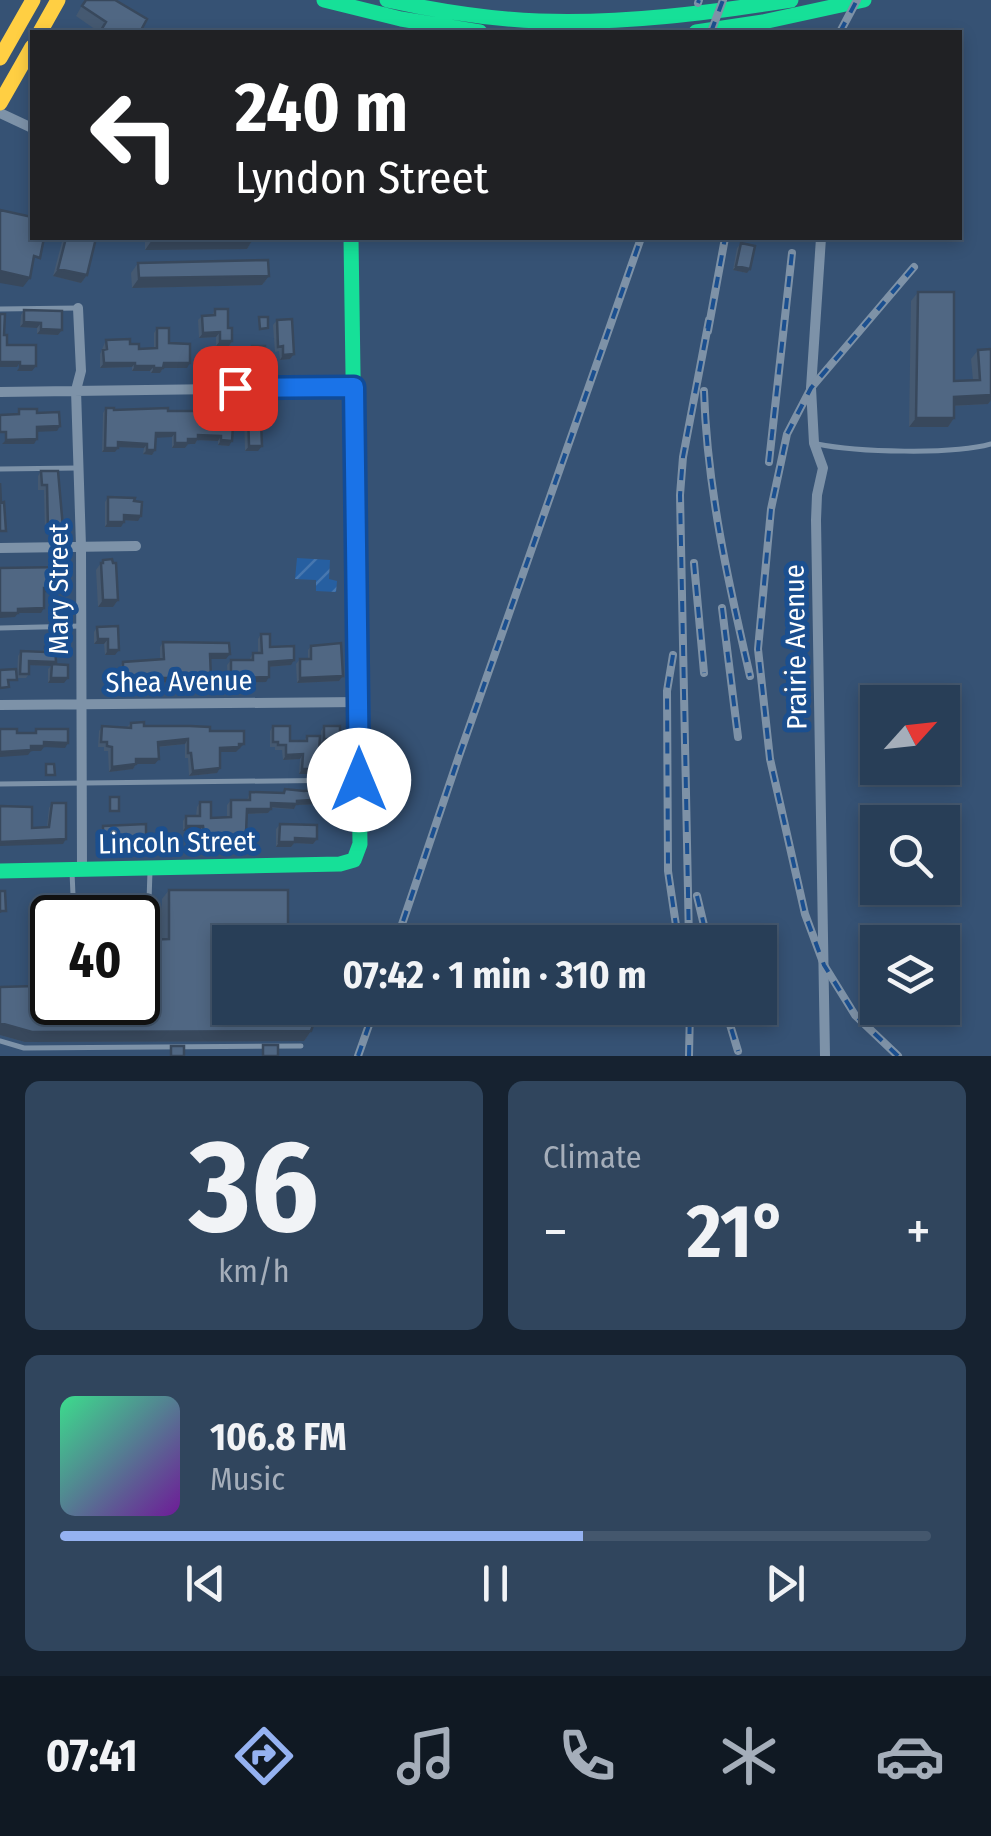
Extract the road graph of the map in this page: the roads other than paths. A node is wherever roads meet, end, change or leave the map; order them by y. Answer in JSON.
{"nodes":[{"id":1,"x":33,"y":0,"type":"edge"},
{"id":2,"x":58,"y":0,"type":"edge"},
{"id":3,"x":324,"y":0,"type":"edge"},
{"id":4,"x":387,"y":0,"type":"edge"},
{"id":5,"x":791,"y":0,"type":"edge"},
{"id":6,"x":864,"y":0,"type":"edge"},
{"id":7,"x":41,"y":30,"type":"edge"},
{"id":8,"x":467,"y":30,"type":"edge"},
{"id":9,"x":709,"y":30,"type":"edge"},
{"id":10,"x":30,"y":50,"type":"edge"},
{"id":11,"x":0,"y":58,"type":"edge"},
{"id":12,"x":0,"y":103,"type":"edge"},
{"id":13,"x":0,"y":112,"type":"edge"},
{"id":14,"x":30,"y":127,"type":"edge"},
{"id":15,"x":352,"y":240,"type":"edge"},
{"id":16,"x":821,"y":240,"type":"edge"},
{"id":17,"x":78,"y":308,"type":"joint"},
{"id":18,"x":0,"y":309,"type":"edge"},
{"id":19,"x":354,"y":387,"type":"junction"},
{"id":20,"x":76,"y":390,"type":"junction"},
{"id":21,"x":0,"y":392,"type":"edge"},
{"id":22,"x":814,"y":443,"type":"junction"},
{"id":23,"x":991,"y":444,"type":"edge"},
{"id":24,"x":80,"y":468,"type":"junction"},
{"id":25,"x":0,"y":470,"type":"edge"},
{"id":26,"x":81,"y":546,"type":"junction"},
{"id":27,"x":136,"y":546,"type":"dead end"},
{"id":28,"x":0,"y":548,"type":"edge"},
{"id":29,"x":81,"y":626,"type":"junction"},
{"id":30,"x":0,"y":628,"type":"edge"},
{"id":31,"x":359,"y":702,"type":"junction"},
{"id":32,"x":81,"y":704,"type":"junction"},
{"id":33,"x":0,"y":705,"type":"edge"},
{"id":34,"x":359,"y":780,"type":"junction"},
{"id":35,"x":82,"y":782,"type":"junction"},
{"id":36,"x":0,"y":784,"type":"edge"},
{"id":37,"x":150,"y":868,"type":"junction"},
{"id":38,"x":77,"y":869,"type":"junction"},
{"id":39,"x":0,"y":870,"type":"edge"},
{"id":40,"x":75,"y":895,"type":"edge"},
{"id":41,"x":149,"y":895,"type":"edge"},
{"id":42,"x":0,"y":1041,"type":"edge"},
{"id":43,"x":301,"y":1046,"type":"edge"},
{"id":44,"x":826,"y":1056,"type":"edge"}],
"edges":[{"from":1,"to":11,"type":"street"},
{"from":2,"to":7,"type":"street"},
{"from":3,"to":8,"type":"street"},
{"from":4,"to":5,"type":"street"},
{"from":6,"to":9,"type":"street"},
{"from":10,"to":12,"type":"street"},
{"from":13,"to":14,"type":"street"},
{"from":15,"to":19,"type":"street"},
{"from":16,"to":22,"type":"street","name":"Prairie Avenue"},
{"from":17,"to":18,"type":"lane"},
{"from":17,"to":20,"type":"street","name":"Mary Street"},
{"from":19,"to":20,"type":"street"},
{"from":19,"to":31,"type":"street"},
{"from":20,"to":21,"type":"street"},
{"from":20,"to":24,"type":"street","name":"Mary Street"},
{"from":22,"to":23,"type":"lane"},
{"from":22,"to":44,"type":"street","name":"Prairie Avenue"},
{"from":24,"to":25,"type":"lane"},
{"from":24,"to":26,"type":"street","name":"Mary Street"},
{"from":26,"to":27,"type":"street"},
{"from":26,"to":28,"type":"street"},
{"from":26,"to":29,"type":"street","name":"Mary Street"},
{"from":29,"to":30,"type":"lane"},
{"from":29,"to":32,"type":"street","name":"Mary Street"},
{"from":31,"to":32,"type":"street","name":"Shea Avenue"},
{"from":31,"to":34,"type":"street"},
{"from":32,"to":33,"type":"street","name":"Shea Avenue"},
{"from":32,"to":35,"type":"street","name":"Mary Street"},
{"from":34,"to":35,"type":"lane"},
{"from":34,"to":37,"type":"street","name":"Lincoln Street"},
{"from":35,"to":36,"type":"lane"},
{"from":35,"to":38,"type":"street","name":"Mary Street"},
{"from":37,"to":38,"type":"street","name":"Lincoln Street"},
{"from":37,"to":41,"type":"lane"},
{"from":38,"to":39,"type":"street","name":"Lincoln Street"},
{"from":38,"to":40,"type":"lane"},
{"from":42,"to":43,"type":"lane"}]}
